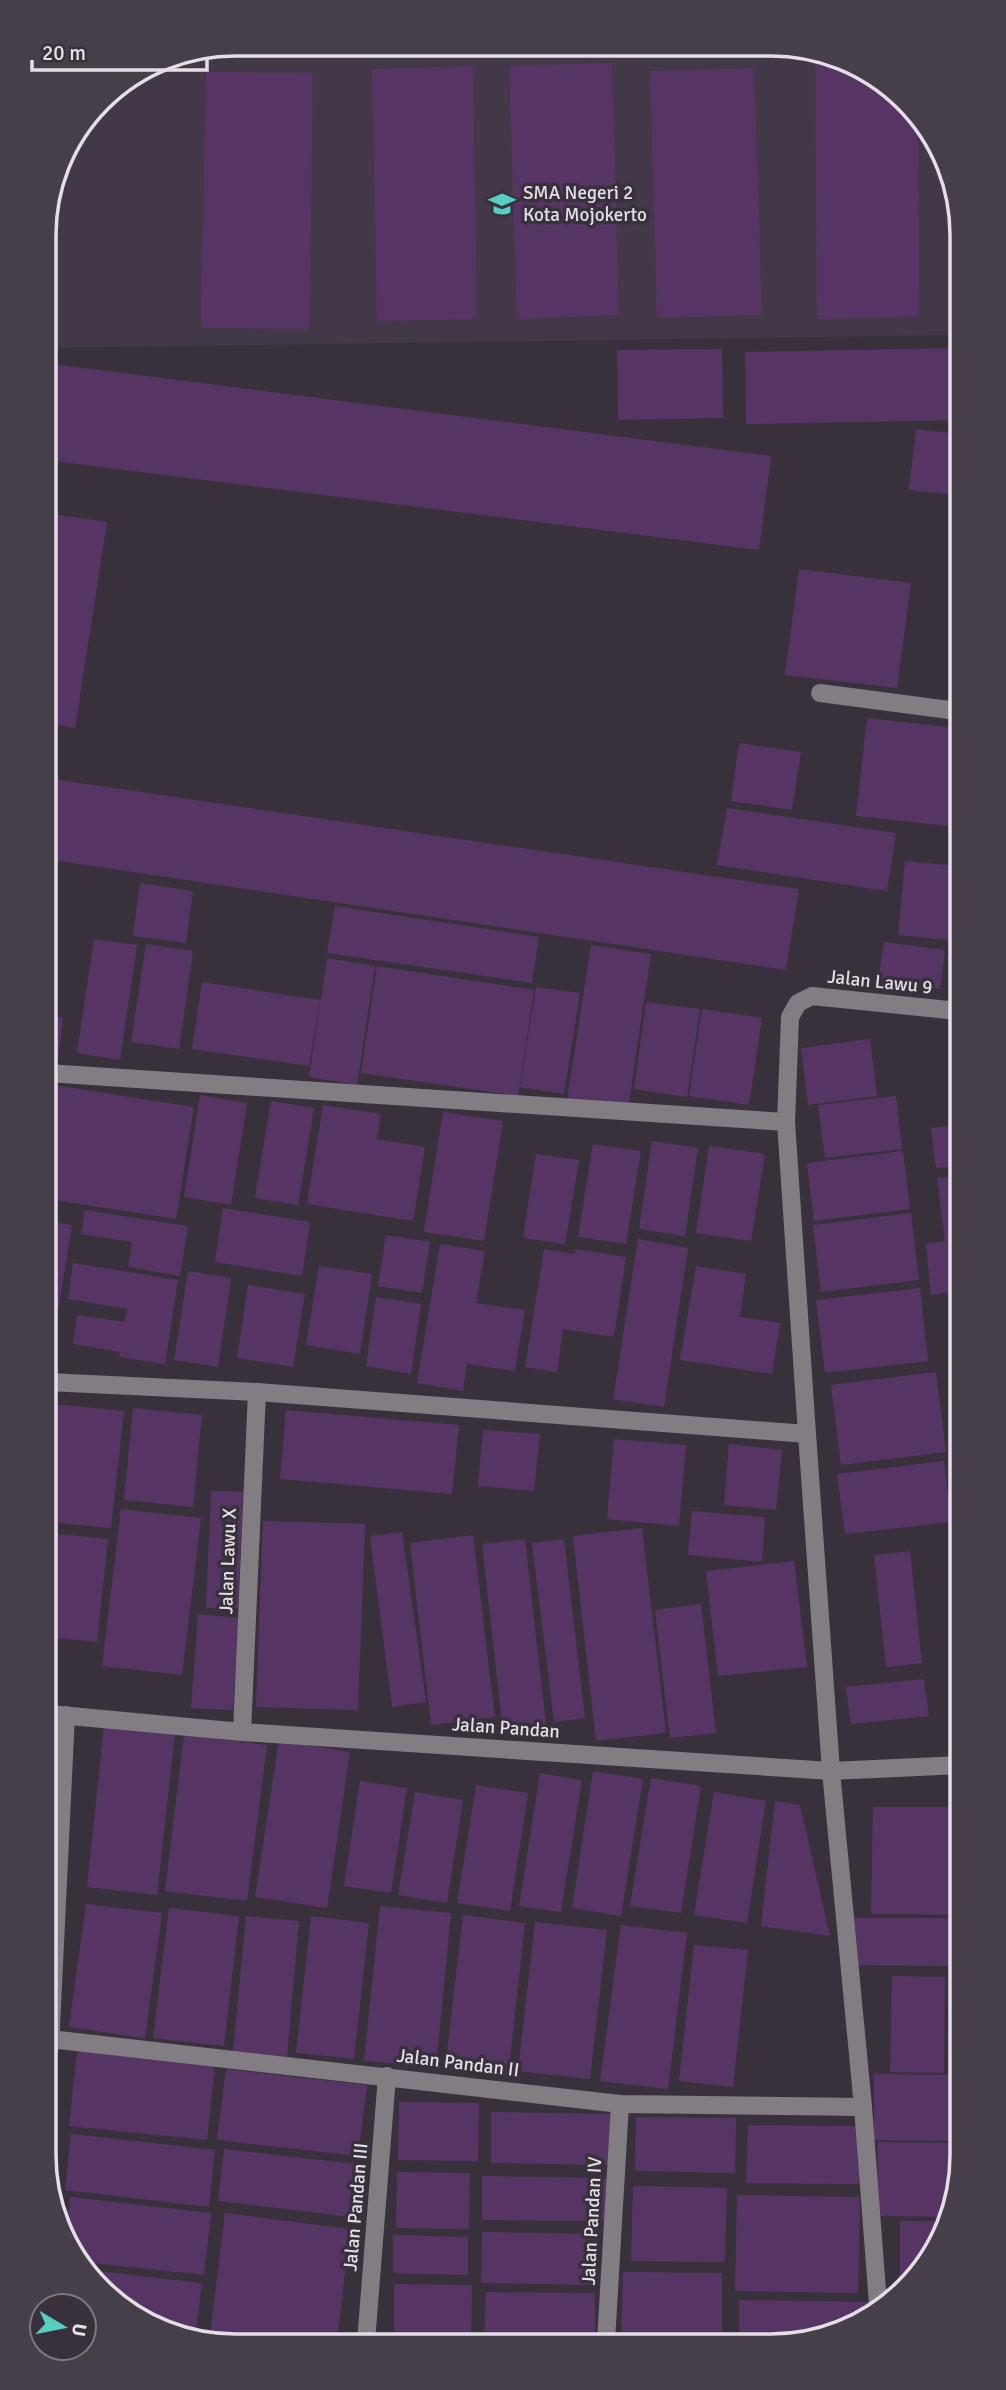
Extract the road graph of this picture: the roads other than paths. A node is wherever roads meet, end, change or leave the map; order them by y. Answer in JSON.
{"nodes":[{"id":1,"x":820,"y":693,"type":"dead end"},
{"id":2,"x":950,"y":709,"type":"edge"},
{"id":3,"x":950,"y":1010,"type":"edge"},
{"id":4,"x":56,"y":1074,"type":"edge"},
{"id":5,"x":786,"y":1122,"type":"junction"},
{"id":6,"x":56,"y":1382,"type":"edge"},
{"id":7,"x":257,"y":1392,"type":"junction"},
{"id":8,"x":807,"y":1434,"type":"junction"},
{"id":9,"x":57,"y":1715,"type":"edge"},
{"id":10,"x":242,"y":1732,"type":"junction"},
{"id":11,"x":56,"y":1761,"type":"edge"},
{"id":12,"x":950,"y":1766,"type":"edge"},
{"id":13,"x":831,"y":1771,"type":"junction"},
{"id":14,"x":56,"y":2040,"type":"edge"},
{"id":15,"x":387,"y":2076,"type":"junction"},
{"id":16,"x":620,"y":2104,"type":"junction"},
{"id":17,"x":863,"y":2108,"type":"junction"},
{"id":18,"x":878,"y":2299,"type":"edge"},
{"id":19,"x":367,"y":2334,"type":"edge"},
{"id":20,"x":606,"y":2334,"type":"edge"}],
"edges":[{"from":1,"to":2,"type":"street"},
{"from":3,"to":5,"type":"street","name":"Jalan Lawu 9"},
{"from":4,"to":5,"type":"street"},
{"from":5,"to":8,"type":"street"},
{"from":6,"to":7,"type":"street"},
{"from":7,"to":8,"type":"street"},
{"from":7,"to":10,"type":"street","name":"Jalan Lawu X"},
{"from":8,"to":13,"type":"street"},
{"from":9,"to":10,"type":"street","name":"Jalan Pandan"},
{"from":9,"to":11,"type":"street"},
{"from":10,"to":13,"type":"street","name":"Jalan Pandan"},
{"from":12,"to":13,"type":"street","name":"Jalan Pandan"},
{"from":13,"to":17,"type":"street"},
{"from":14,"to":15,"type":"street","name":"Jalan Pandan II"},
{"from":15,"to":16,"type":"street","name":"Jalan Pandan II"},
{"from":15,"to":19,"type":"street","name":"Jalan Pandan III"},
{"from":16,"to":17,"type":"street","name":"Jalan Pandan II"},
{"from":16,"to":20,"type":"street","name":"Jalan Pandan IV"},
{"from":17,"to":18,"type":"street"}]}
